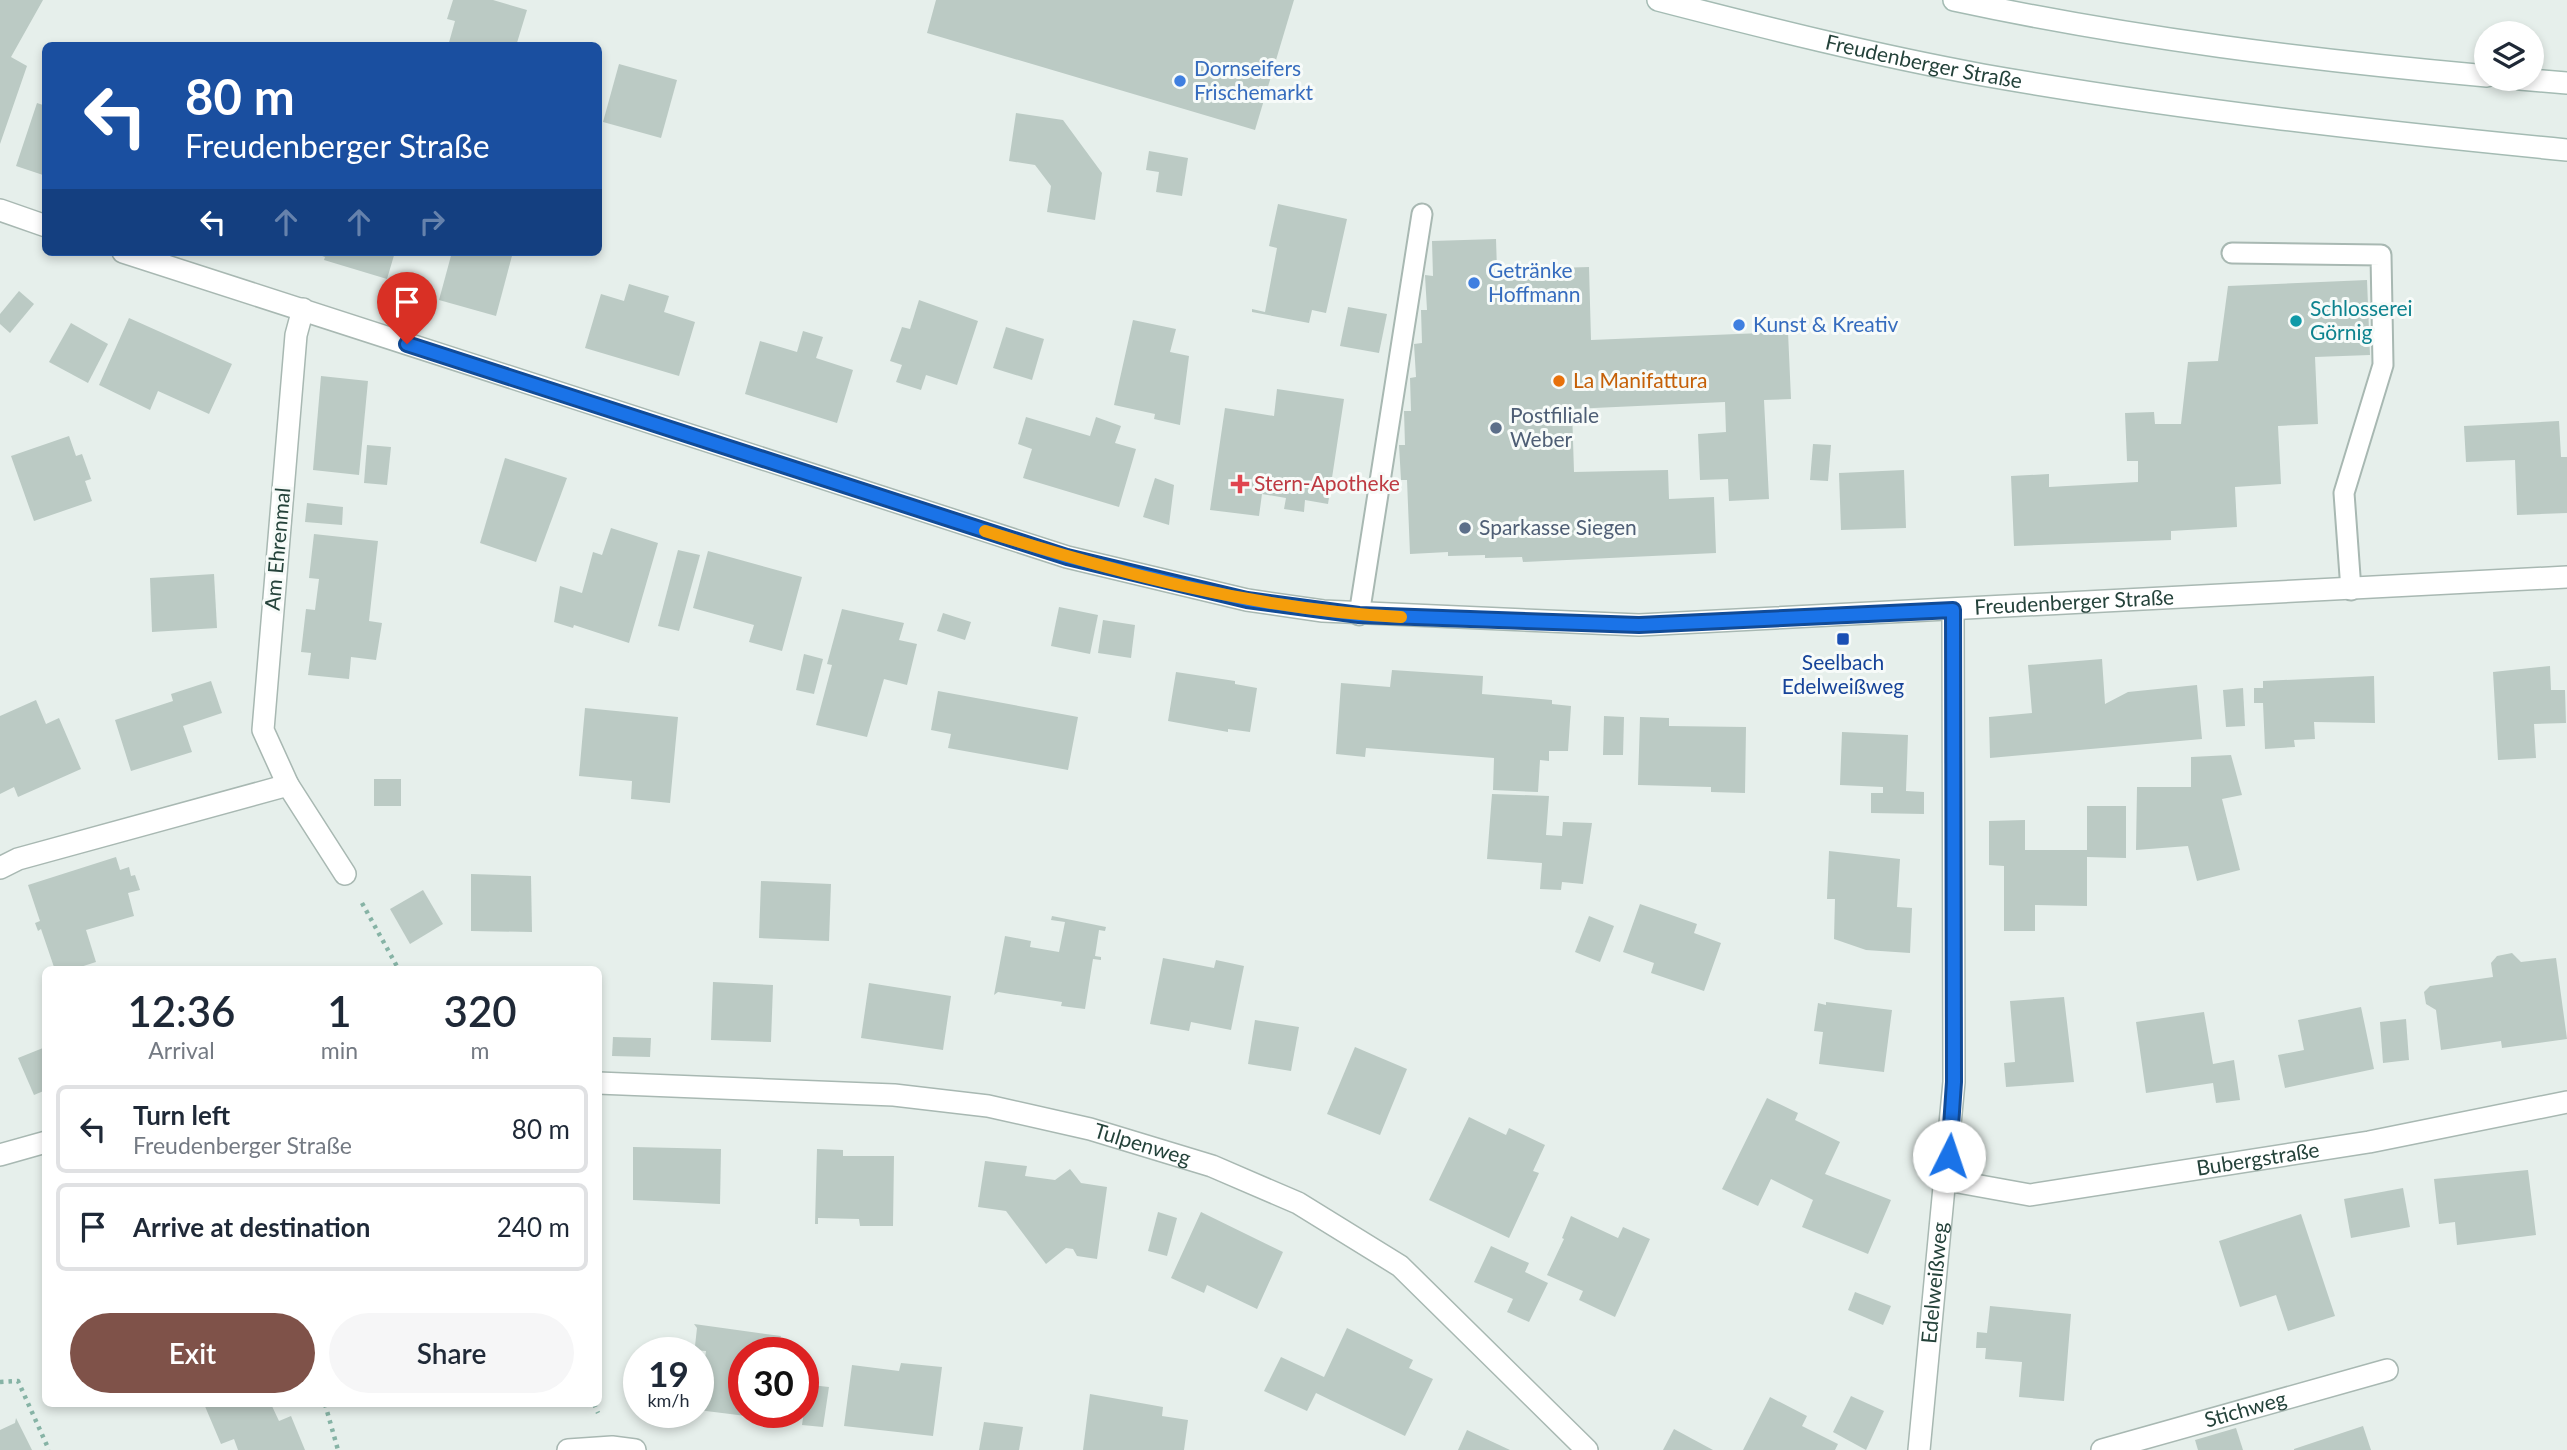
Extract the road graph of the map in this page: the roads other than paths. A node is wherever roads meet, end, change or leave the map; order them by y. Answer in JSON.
{"nodes":[{"id":1,"x":1658,"y":0,"type":"edge"},
{"id":2,"x":1954,"y":0,"type":"edge"},
{"id":3,"x":2474,"y":75,"type":"edge"},
{"id":4,"x":2544,"y":81,"type":"edge"},
{"id":5,"x":2567,"y":83,"type":"edge"},
{"id":6,"x":2567,"y":150,"type":"edge"},
{"id":7,"x":0,"y":210,"type":"edge"},
{"id":8,"x":1422,"y":214,"type":"dead end"},
{"id":9,"x":42,"y":225,"type":"edge"},
{"id":10,"x":2232,"y":253,"type":"dead end"},
{"id":11,"x":136,"y":256,"type":"edge"},
{"id":12,"x":303,"y":309,"type":"junction"},
{"id":13,"x":2567,"y":577,"type":"edge"},
{"id":14,"x":2351,"y":590,"type":"junction"},
{"id":15,"x":1953,"y":610,"type":"junction"},
{"id":16,"x":1359,"y":615,"type":"junction"},
{"id":17,"x":288,"y":785,"type":"junction"},
{"id":18,"x":0,"y":868,"type":"edge"},
{"id":19,"x":345,"y":874,"type":"road end"},
{"id":20,"x":602,"y":1083,"type":"edge"},
{"id":21,"x":2567,"y":1102,"type":"edge"},
{"id":22,"x":42,"y":1143,"type":"edge"},
{"id":23,"x":0,"y":1155,"type":"edge"},
{"id":24,"x":1947,"y":1180,"type":"junction"},
{"id":25,"x":2387,"y":1370,"type":"dead end"},
{"id":26,"x":568,"y":1450,"type":"edge"},
{"id":27,"x":635,"y":1450,"type":"edge"},
{"id":28,"x":1587,"y":1450,"type":"edge"},
{"id":29,"x":1919,"y":1450,"type":"edge"},
{"id":30,"x":2102,"y":1450,"type":"edge"}],
"edges":[{"from":1,"to":6,"type":"street","name":"Freudenberger Straße"},
{"from":2,"to":3,"type":"street"},
{"from":4,"to":5,"type":"street"},
{"from":7,"to":9,"type":"street"},
{"from":8,"to":16,"type":"lane"},
{"from":10,"to":14,"type":"lane"},
{"from":11,"to":12,"type":"street","name":"Freudenberger Straße"},
{"from":12,"to":16,"type":"street","name":"Freudenberger Straße"},
{"from":12,"to":17,"type":"street","name":"Am Ehrenmal"},
{"from":13,"to":14,"type":"street","name":"Freudenberger Straße"},
{"from":14,"to":15,"type":"street","name":"Freudenberger Straße"},
{"from":15,"to":16,"type":"street","name":"Freudenberger Straße"},
{"from":15,"to":24,"type":"street","name":"Edelweißweg"},
{"from":17,"to":18,"type":"street"},
{"from":17,"to":19,"type":"street","name":"Am Ehrenmal"},
{"from":20,"to":28,"type":"street","name":"Tulpenweg"},
{"from":21,"to":24,"type":"street","name":"Bubergstraße"},
{"from":22,"to":23,"type":"street"},
{"from":24,"to":29,"type":"street","name":"Edelweißweg"},
{"from":25,"to":30,"type":"street","name":"Stichweg"},
{"from":26,"to":27,"type":"street"}]}
